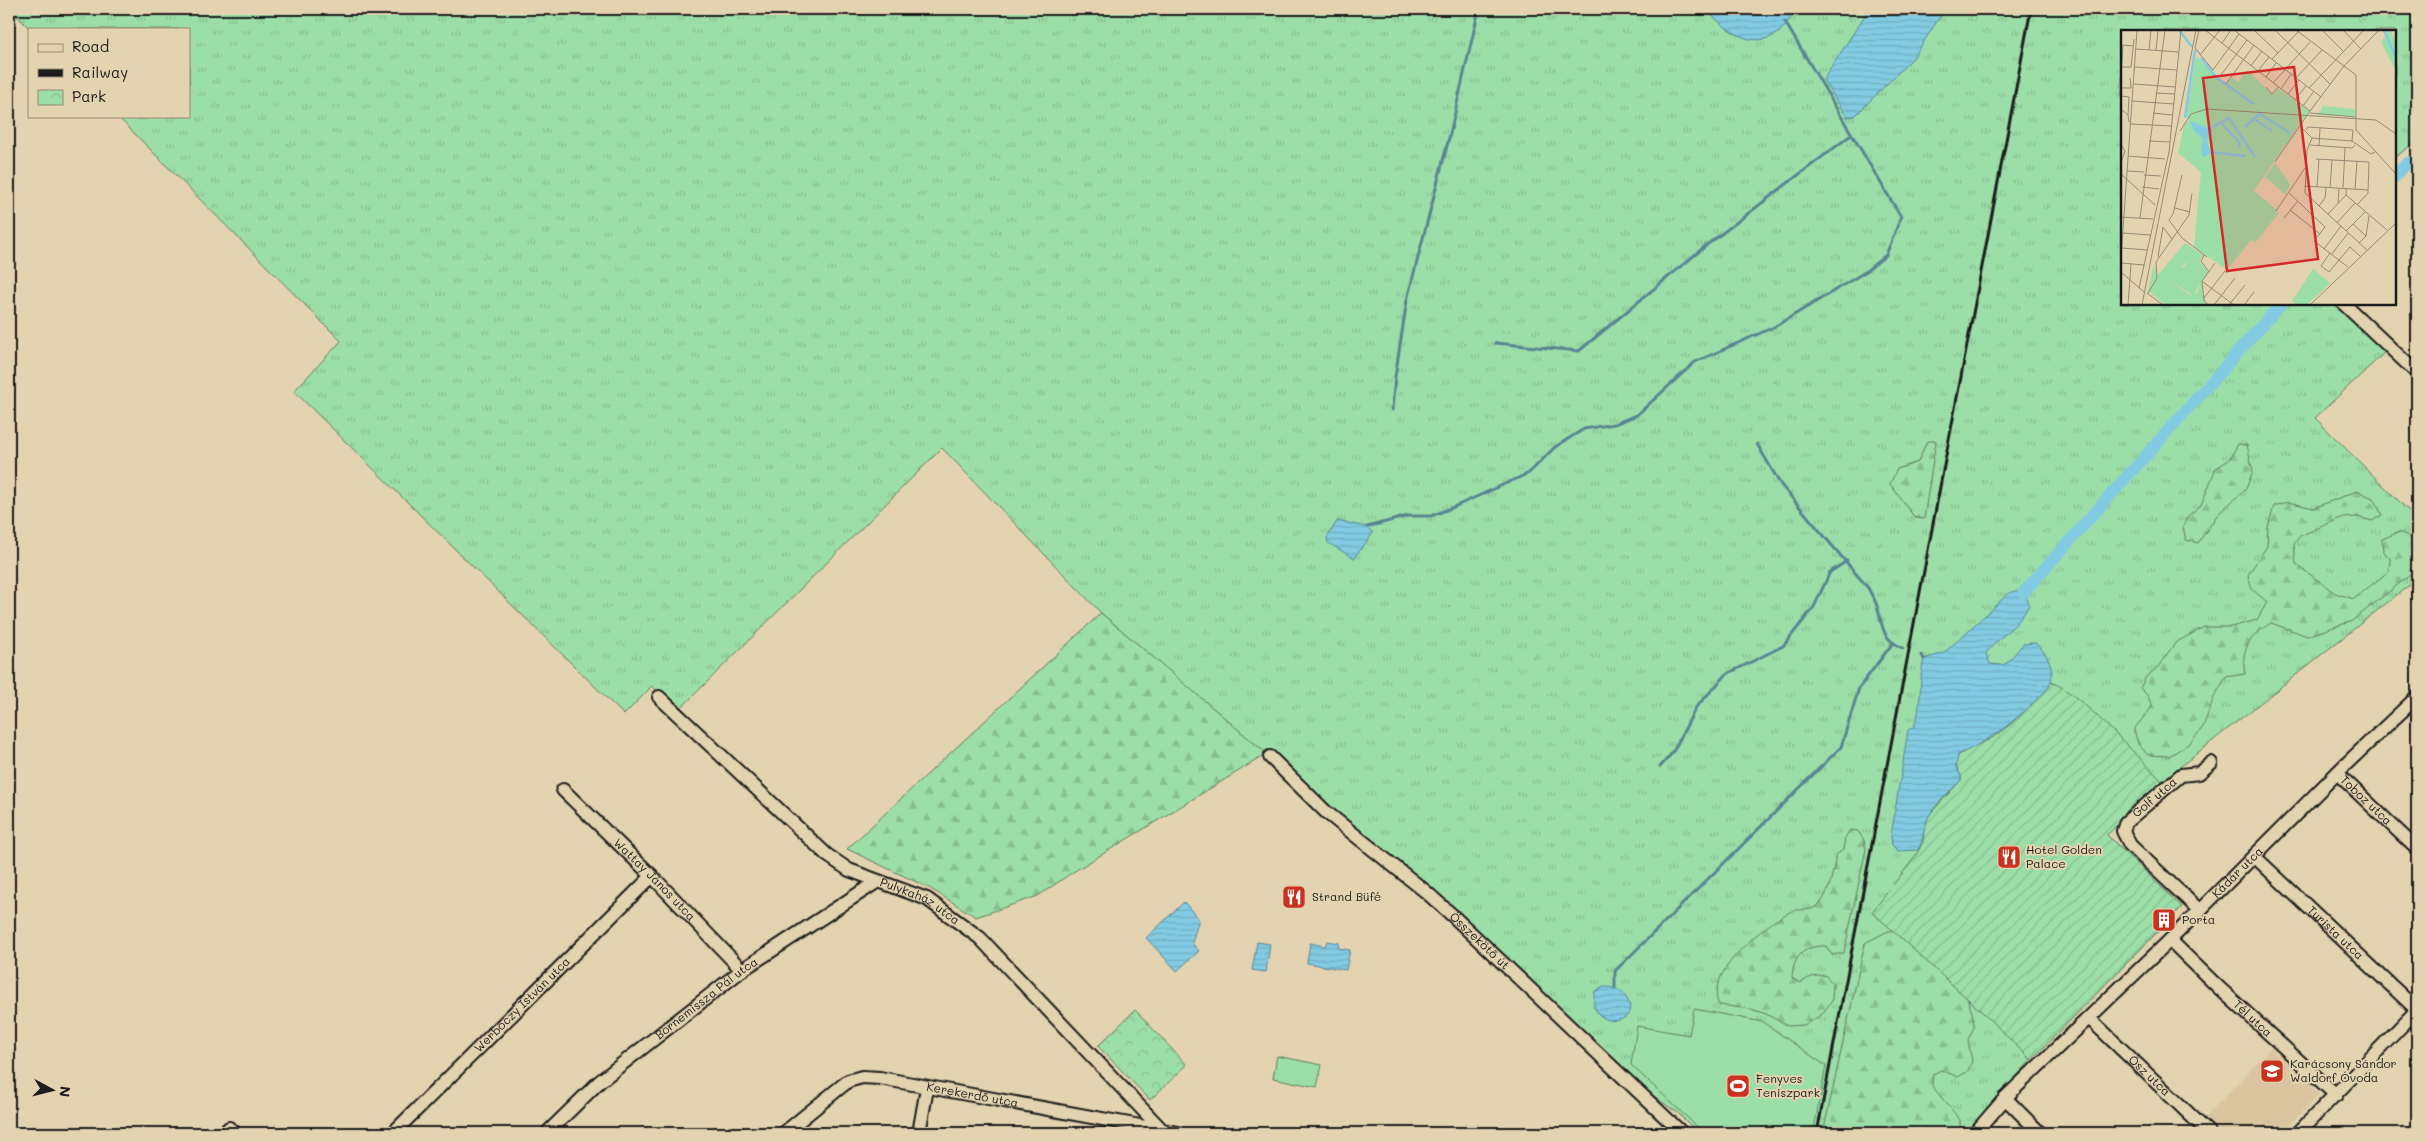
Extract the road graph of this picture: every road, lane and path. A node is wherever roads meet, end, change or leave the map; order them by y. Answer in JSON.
{"nodes":[{"id":1,"x":2345,"y":305,"type":"edge"},
{"id":2,"x":2417,"y":373,"type":"edge"},
{"id":3,"x":659,"y":697,"type":"dead end"},
{"id":4,"x":2417,"y":697,"type":"edge"},
{"id":5,"x":1270,"y":757,"type":"dead end"},
{"id":6,"x":2210,"y":763,"type":"dead end"},
{"id":7,"x":2336,"y":773,"type":"junction"},
{"id":8,"x":563,"y":790,"type":"dead end"},
{"id":9,"x":2417,"y":849,"type":"edge"},
{"id":10,"x":2254,"y":856,"type":"junction"},
{"id":11,"x":652,"y":876,"type":"junction"},
{"id":12,"x":878,"y":881,"type":"junction"},
{"id":13,"x":2200,"y":911,"type":"junction"},
{"id":14,"x":2170,"y":940,"type":"junction"},
{"id":15,"x":742,"y":970,"type":"junction"},
{"id":16,"x":2417,"y":1010,"type":"edge"},
{"id":17,"x":2090,"y":1019,"type":"junction"},
{"id":18,"x":927,"y":1088,"type":"junction"},
{"id":19,"x":2336,"y":1095,"type":"junction"},
{"id":20,"x":2005,"y":1098,"type":"junction"},
{"id":21,"x":1162,"y":1130,"type":"junction"},
{"id":22,"x":1679,"y":1132,"type":"edge"},
{"id":23,"x":392,"y":1133,"type":"edge"},
{"id":24,"x":547,"y":1133,"type":"edge"},
{"id":25,"x":784,"y":1133,"type":"edge"},
{"id":26,"x":919,"y":1133,"type":"edge"},
{"id":27,"x":1178,"y":1133,"type":"edge"},
{"id":28,"x":1975,"y":1133,"type":"edge"},
{"id":29,"x":2040,"y":1133,"type":"edge"},
{"id":30,"x":2209,"y":1133,"type":"edge"},
{"id":31,"x":2298,"y":1133,"type":"edge"}],
"edges":[{"from":1,"to":2,"type":"street"},
{"from":3,"to":12,"type":"street","name":"Pulykaház utca"},
{"from":4,"to":7,"type":"street","name":"Kádár utca"},
{"from":5,"to":22,"type":"street","name":"Összekötő út"},
{"from":6,"to":13,"type":"street","name":"Golf utca"},
{"from":7,"to":9,"type":"street","name":"Toboz utca"},
{"from":7,"to":10,"type":"street","name":"Kádár utca"},
{"from":8,"to":11,"type":"street","name":"Wattay János utca"},
{"from":10,"to":13,"type":"street","name":"Kádár utca"},
{"from":10,"to":16,"type":"street","name":"Turista utca"},
{"from":11,"to":15,"type":"street","name":"Wattay János utca"},
{"from":11,"to":23,"type":"street","name":"Werbőczy István utca"},
{"from":12,"to":15,"type":"street","name":"Bornemissza Pál utca"},
{"from":12,"to":21,"type":"street","name":"Pulykaház utca"},
{"from":13,"to":14,"type":"street","name":"Kádár utca"},
{"from":14,"to":17,"type":"street","name":"Kádár utca"},
{"from":14,"to":19,"type":"street","name":"Tél utca"},
{"from":15,"to":24,"type":"street","name":"Bornemissza Pál utca"},
{"from":16,"to":19,"type":"street"},
{"from":17,"to":20,"type":"street","name":"Kádár utca"},
{"from":17,"to":30,"type":"street","name":"Ősz utca"},
{"from":18,"to":21,"type":"street","name":"Kerekerdő utca"},
{"from":18,"to":25,"type":"street","name":"Kerekerdő utca"},
{"from":18,"to":26,"type":"street"},
{"from":19,"to":31,"type":"street"},
{"from":20,"to":28,"type":"street","name":"Kádár utca"},
{"from":20,"to":29,"type":"street"},
{"from":21,"to":27,"type":"street","name":"Kerekerdő utca"}]}
